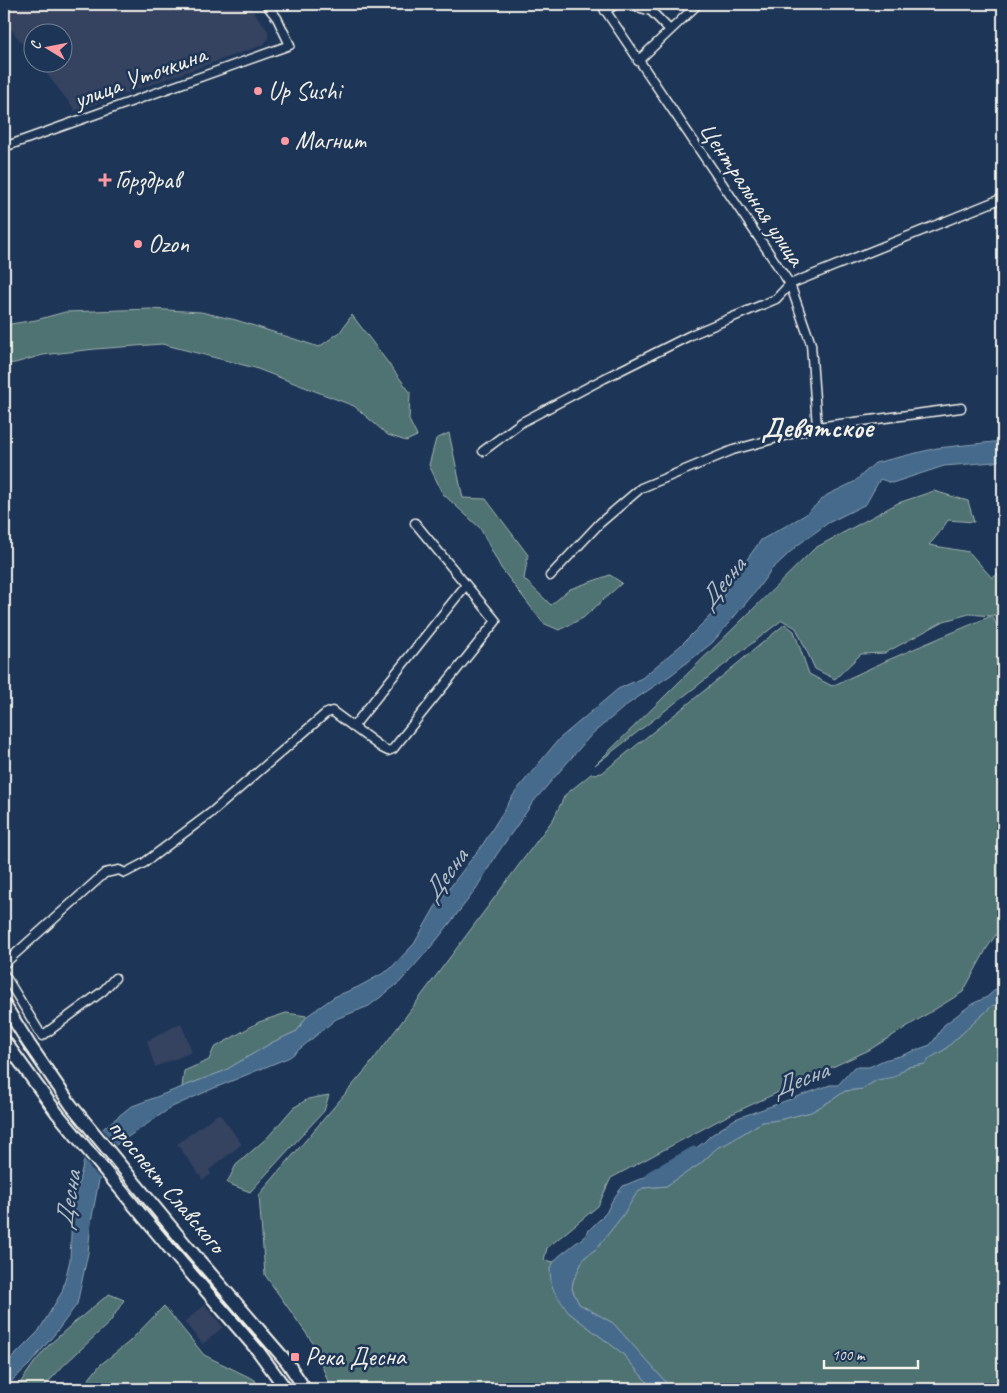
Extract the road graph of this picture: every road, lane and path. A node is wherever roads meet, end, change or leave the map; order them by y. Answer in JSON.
{"nodes":[{"id":1,"x":266,"y":4,"type":"edge"},
{"id":2,"x":616,"y":4,"type":"edge"},
{"id":3,"x":627,"y":4,"type":"edge"},
{"id":4,"x":698,"y":4,"type":"edge"},
{"id":5,"x":603,"y":7,"type":"edge"},
{"id":6,"x":670,"y":30,"type":"junction"},
{"id":7,"x":638,"y":61,"type":"junction"},
{"id":8,"x":4,"y":147,"type":"edge"},
{"id":9,"x":1003,"y":198,"type":"edge"},
{"id":10,"x":790,"y":284,"type":"junction"},
{"id":11,"x":961,"y":408,"type":"dead end"},
{"id":12,"x":817,"y":428,"type":"junction"},
{"id":13,"x":483,"y":451,"type":"dead end"},
{"id":14,"x":415,"y":522,"type":"dead end"},
{"id":15,"x":550,"y":576,"type":"dead end"},
{"id":16,"x":466,"y":585,"type":"junction"},
{"id":17,"x":353,"y":727,"type":"junction"},
{"id":18,"x":4,"y":964,"type":"edge"},
{"id":19,"x":4,"y":974,"type":"edge"},
{"id":20,"x":115,"y":978,"type":"dead end"},
{"id":21,"x":4,"y":1004,"type":"edge"},
{"id":22,"x":4,"y":1040,"type":"edge"},
{"id":23,"x":286,"y":1389,"type":"edge"},
{"id":24,"x":305,"y":1389,"type":"edge"}],
"edges":[{"from":1,"to":8,"type":"street","name":"улица Уточкина"},
{"from":2,"to":5,"type":"street"},
{"from":3,"to":6,"type":"street"},
{"from":4,"to":6,"type":"street"},
{"from":5,"to":7,"type":"street","name":"Центральная улица"},
{"from":6,"to":7,"type":"street"},
{"from":7,"to":10,"type":"street","name":"Центральная улица"},
{"from":9,"to":10,"type":"street"},
{"from":10,"to":12,"type":"street","name":"Центральная улица"},
{"from":10,"to":13,"type":"street"},
{"from":11,"to":12,"type":"street"},
{"from":12,"to":15,"type":"street"},
{"from":14,"to":16,"type":"street"},
{"from":16,"to":17,"type":"street"},
{"from":16,"to":17,"type":"street"},
{"from":17,"to":18,"type":"street"},
{"from":19,"to":20,"type":"street"},
{"from":21,"to":24,"type":"main road","name":"проспект Славского"},
{"from":22,"to":23,"type":"main road","name":"проспект Славского"}]}
